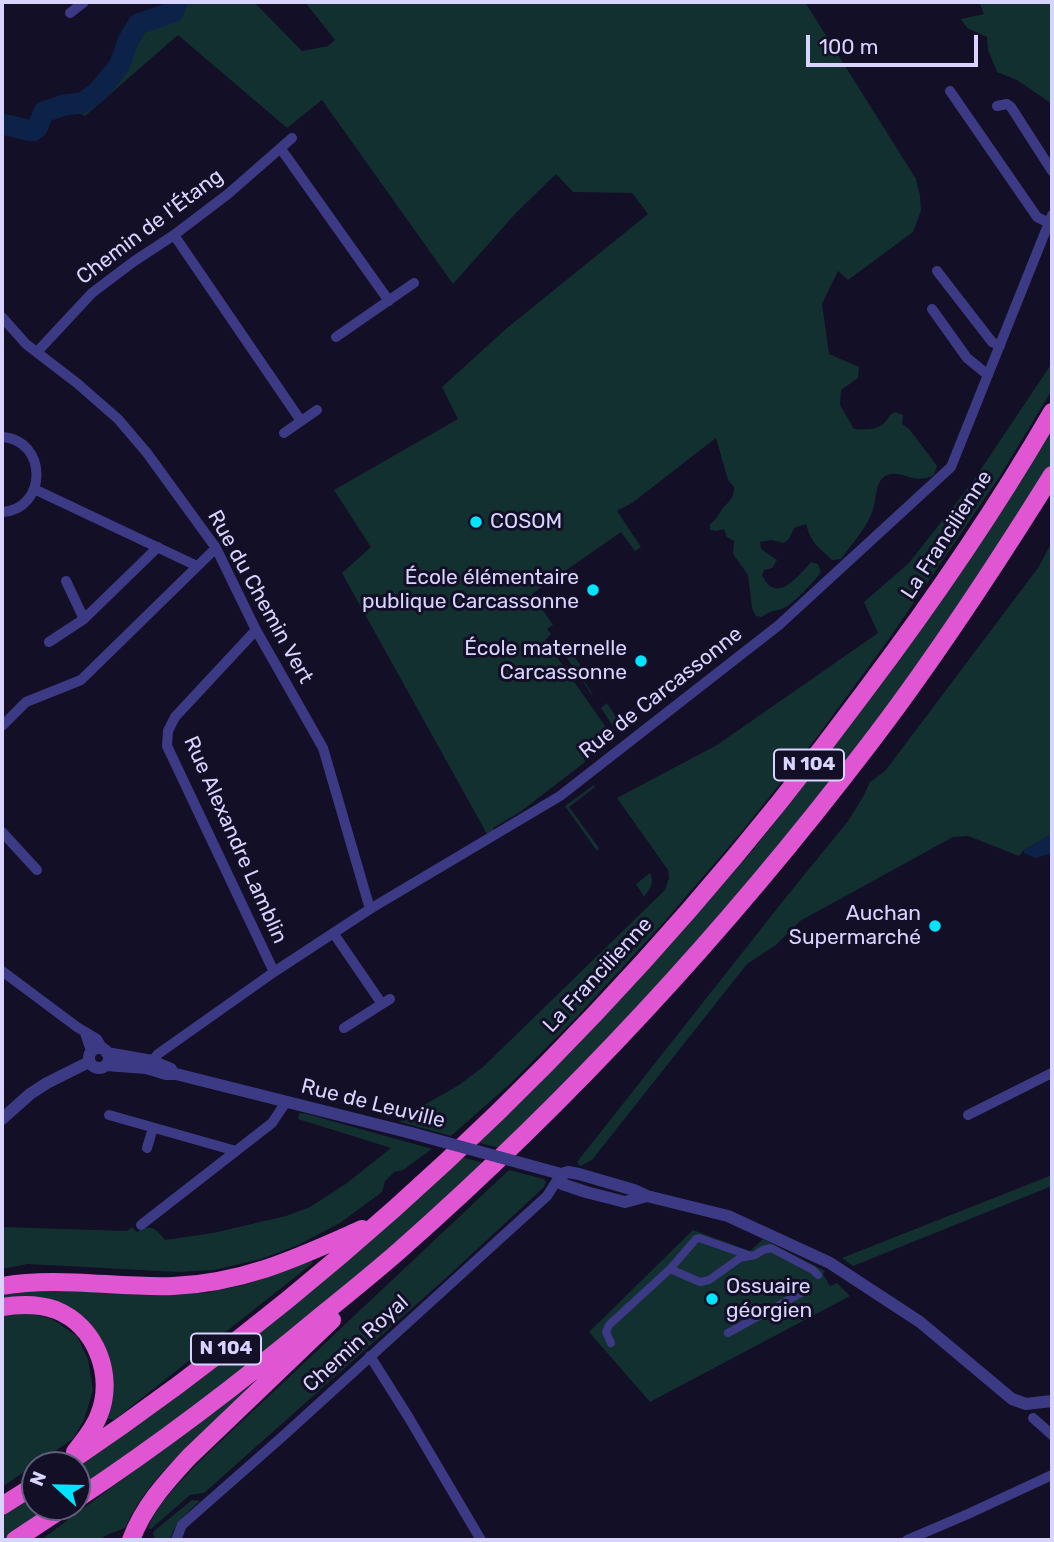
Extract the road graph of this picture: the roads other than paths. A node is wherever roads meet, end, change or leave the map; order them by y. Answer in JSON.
{"nodes":[{"id":1,"x":84,"y":2,"type":"edge"},
{"id":2,"x":70,"y":13,"type":"dead end"},
{"id":3,"x":950,"y":91,"type":"dead end"},
{"id":4,"x":997,"y":106,"type":"dead end"},
{"id":5,"x":292,"y":138,"type":"dead end"},
{"id":6,"x":281,"y":149,"type":"junction"},
{"id":7,"x":1052,"y":171,"type":"edge"},
{"id":8,"x":1051,"y":219,"type":"edge"},
{"id":9,"x":174,"y":235,"type":"junction"},
{"id":10,"x":937,"y":271,"type":"dead end"},
{"id":11,"x":414,"y":283,"type":"dead end"},
{"id":12,"x":389,"y":301,"type":"junction"},
{"id":13,"x":932,"y":309,"type":"dead end"},
{"id":14,"x":2,"y":317,"type":"edge"},
{"id":15,"x":336,"y":337,"type":"dead end"},
{"id":16,"x":1000,"y":346,"type":"junction"},
{"id":17,"x":37,"y":352,"type":"junction"},
{"id":18,"x":988,"y":375,"type":"junction"},
{"id":19,"x":317,"y":410,"type":"dead end"},
{"id":20,"x":1052,"y":412,"type":"edge"},
{"id":21,"x":301,"y":421,"type":"junction"},
{"id":22,"x":284,"y":433,"type":"dead end"},
{"id":23,"x":2,"y":437,"type":"edge"},
{"id":24,"x":1052,"y":475,"type":"edge"},
{"id":25,"x":34,"y":489,"type":"junction"},
{"id":26,"x":2,"y":512,"type":"edge"},
{"id":27,"x":158,"y":547,"type":"junction"},
{"id":28,"x":216,"y":548,"type":"junction"},
{"id":29,"x":197,"y":566,"type":"junction"},
{"id":30,"x":66,"y":581,"type":"dead end"},
{"id":31,"x":83,"y":619,"type":"junction"},
{"id":32,"x":256,"y":630,"type":"junction"},
{"id":33,"x":48,"y":642,"type":"dead end"},
{"id":34,"x":2,"y":726,"type":"edge"},
{"id":35,"x":2,"y":832,"type":"edge"},
{"id":36,"x":37,"y":870,"type":"dead end"},
{"id":37,"x":370,"y":909,"type":"junction"},
{"id":38,"x":334,"y":934,"type":"junction"},
{"id":39,"x":2,"y":971,"type":"edge"},
{"id":40,"x":274,"y":972,"type":"junction"},
{"id":41,"x":344,"y":1028,"type":"dead end"},
{"id":42,"x":99,"y":1056,"type":"junction"},
{"id":43,"x":149,"y":1064,"type":"junction"},
{"id":44,"x":1052,"y":1073,"type":"edge"},
{"id":45,"x":286,"y":1102,"type":"junction"},
{"id":46,"x":109,"y":1115,"type":"dead end"},
{"id":47,"x":968,"y":1115,"type":"dead end"},
{"id":48,"x":2,"y":1119,"type":"edge"},
{"id":49,"x":153,"y":1128,"type":"junction"},
{"id":50,"x":147,"y":1148,"type":"dead end"},
{"id":51,"x":236,"y":1151,"type":"junction"},
{"id":52,"x":561,"y":1174,"type":"junction"},
{"id":53,"x":379,"y":1222,"type":"junction"},
{"id":54,"x":141,"y":1225,"type":"dead end"},
{"id":55,"x":399,"y":1252,"type":"junction"},
{"id":56,"x":751,"y":1256,"type":"junction"},
{"id":57,"x":670,"y":1269,"type":"junction"},
{"id":58,"x":818,"y":1275,"type":"dead end"},
{"id":59,"x":2,"y":1286,"type":"edge"},
{"id":60,"x":803,"y":1292,"type":"dead end"},
{"id":61,"x":2,"y":1307,"type":"edge"},
{"id":62,"x":728,"y":1333,"type":"dead end"},
{"id":63,"x":611,"y":1343,"type":"dead end"},
{"id":64,"x":370,"y":1356,"type":"junction"},
{"id":65,"x":1052,"y":1401,"type":"edge"},
{"id":66,"x":1033,"y":1418,"type":"dead end"},
{"id":67,"x":1052,"y":1435,"type":"edge"},
{"id":68,"x":76,"y":1451,"type":"edge"},
{"id":69,"x":86,"y":1451,"type":"edge"},
{"id":70,"x":1052,"y":1475,"type":"edge"},
{"id":71,"x":91,"y":1489,"type":"edge"},
{"id":72,"x":21,"y":1494,"type":"edge"},
{"id":73,"x":2,"y":1506,"type":"edge"},
{"id":74,"x":44,"y":1521,"type":"edge"},
{"id":75,"x":15,"y":1540,"type":"edge"},
{"id":76,"x":131,"y":1540,"type":"edge"},
{"id":77,"x":176,"y":1540,"type":"edge"},
{"id":78,"x":481,"y":1540,"type":"edge"},
{"id":79,"x":907,"y":1540,"type":"edge"}],
"edges":[{"from":1,"to":2,"type":"street"},
{"from":3,"to":8,"type":"street"},
{"from":4,"to":7,"type":"street"},
{"from":5,"to":6,"type":"street","name":"Chemin de l'Étang"},
{"from":6,"to":9,"type":"street","name":"Chemin de l'Étang"},
{"from":6,"to":12,"type":"street"},
{"from":8,"to":16,"type":"street","name":"Rue de Carcassonne"},
{"from":9,"to":17,"type":"street","name":"Chemin de l'Étang"},
{"from":9,"to":21,"type":"street"},
{"from":10,"to":16,"type":"street"},
{"from":11,"to":12,"type":"street"},
{"from":12,"to":15,"type":"street"},
{"from":13,"to":18,"type":"street"},
{"from":14,"to":17,"type":"street","name":"Rue du Chemin Vert"},
{"from":16,"to":18,"type":"street","name":"Rue de Carcassonne"},
{"from":17,"to":28,"type":"street","name":"Rue du Chemin Vert"},
{"from":18,"to":37,"type":"street","name":"Rue de Carcassonne"},
{"from":19,"to":21,"type":"street"},
{"from":20,"to":53,"type":"highway","name":"La Francilienne","number":"N 104"},
{"from":21,"to":22,"type":"street"},
{"from":23,"to":25,"type":"street"},
{"from":24,"to":55,"type":"highway","number":"N 104"},
{"from":25,"to":26,"type":"street"},
{"from":25,"to":27,"type":"street"},
{"from":27,"to":29,"type":"street"},
{"from":27,"to":31,"type":"street"},
{"from":28,"to":29,"type":"street"},
{"from":28,"to":32,"type":"street","name":"Rue du Chemin Vert"},
{"from":29,"to":34,"type":"street"},
{"from":30,"to":31,"type":"street"},
{"from":31,"to":33,"type":"street"},
{"from":32,"to":37,"type":"street","name":"Rue du Chemin Vert"},
{"from":32,"to":40,"type":"street","name":"Rue Alexandre Lamblin"},
{"from":35,"to":36,"type":"street"},
{"from":37,"to":38,"type":"street","name":"Rue de Carcassonne"},
{"from":38,"to":40,"type":"street","name":"Rue de Carcassonne"},
{"from":38,"to":41,"type":"street"},
{"from":39,"to":42,"type":"street"},
{"from":40,"to":43,"type":"street","name":"Rue de Carcassonne"},
{"from":42,"to":43,"type":"street","name":"Rue de Leuville"},
{"from":42,"to":48,"type":"street"},
{"from":43,"to":45,"type":"street","name":"Rue de Leuville"},
{"from":44,"to":47,"type":"street"},
{"from":45,"to":51,"type":"street"},
{"from":45,"to":52,"type":"street","name":"Rue de Leuville","bridge":true},
{"from":46,"to":49,"type":"street"},
{"from":49,"to":50,"type":"street"},
{"from":49,"to":51,"type":"street"},
{"from":51,"to":54,"type":"street"},
{"from":52,"to":64,"type":"street","name":"Chemin Royal"},
{"from":52,"to":65,"type":"street","name":"Rue de Leuville"},
{"from":53,"to":59,"type":"highway"},
{"from":53,"to":69,"type":"highway","name":"La Francilienne","number":"N 104"},
{"from":55,"to":71,"type":"highway","number":"N 104"},
{"from":55,"to":76,"type":"highway"},
{"from":56,"to":57,"type":"street"},
{"from":56,"to":57,"type":"street"},
{"from":56,"to":58,"type":"street"},
{"from":57,"to":63,"type":"street"},
{"from":60,"to":62,"type":"street"},
{"from":61,"to":68,"type":"highway"},
{"from":64,"to":77,"type":"street","name":"Chemin Royal"},
{"from":64,"to":78,"type":"street"},
{"from":66,"to":67,"type":"street"},
{"from":70,"to":79,"type":"street"},
{"from":72,"to":73,"type":"highway"},
{"from":74,"to":75,"type":"highway"}]}
